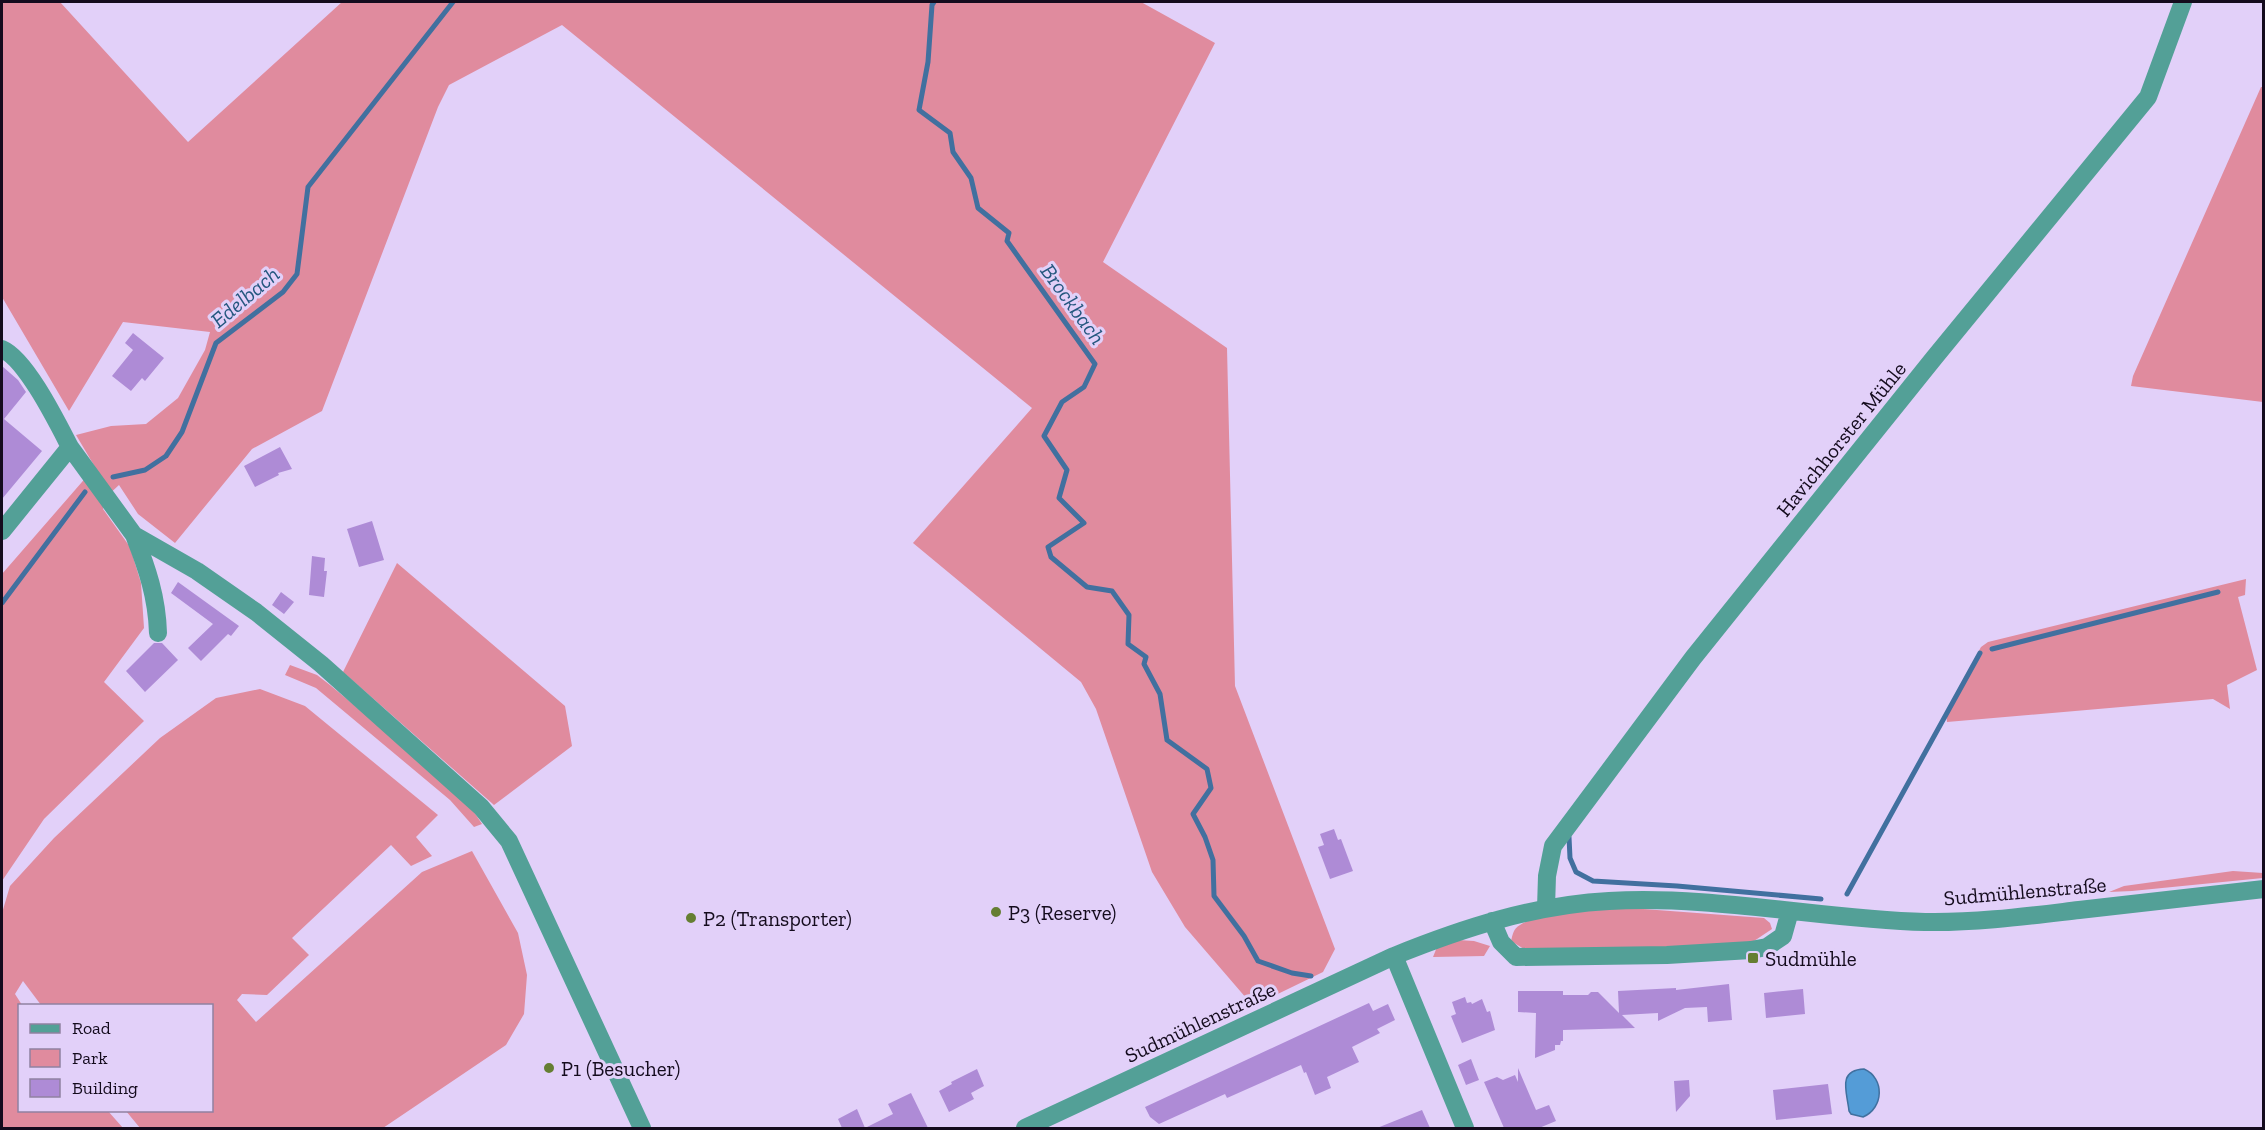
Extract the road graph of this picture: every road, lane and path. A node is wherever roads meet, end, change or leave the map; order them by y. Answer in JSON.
{"nodes":[{"id":1,"x":2183,"y":2,"type":"edge"},
{"id":2,"x":2,"y":349,"type":"edge"},
{"id":3,"x":70,"y":447,"type":"junction"},
{"id":4,"x":2,"y":531,"type":"edge"},
{"id":5,"x":134,"y":535,"type":"junction"},
{"id":6,"x":158,"y":633,"type":"dead end"},
{"id":7,"x":2264,"y":889,"type":"edge"},
{"id":8,"x":1546,"y":908,"type":"junction"},
{"id":9,"x":1790,"y":911,"type":"junction"},
{"id":10,"x":1492,"y":921,"type":"junction"},
{"id":11,"x":1394,"y":956,"type":"junction"},
{"id":12,"x":642,"y":1128,"type":"edge"},
{"id":13,"x":1025,"y":1128,"type":"edge"},
{"id":14,"x":1466,"y":1128,"type":"edge"}],
"edges":[{"from":1,"to":8,"type":"street","name":"Havichhorster Mühle"},
{"from":2,"to":3,"type":"street"},
{"from":3,"to":4,"type":"street"},
{"from":3,"to":5,"type":"street"},
{"from":5,"to":6,"type":"street"},
{"from":5,"to":12,"type":"street"},
{"from":7,"to":9,"type":"street","name":"Sudmühlenstraße"},
{"from":8,"to":9,"type":"street","name":"Sudmühlenstraße"},
{"from":8,"to":10,"type":"street","name":"Sudmühlenstraße"},
{"from":9,"to":10,"type":"street"},
{"from":10,"to":11,"type":"street","name":"Sudmühlenstraße"},
{"from":11,"to":13,"type":"street","name":"Sudmühlenstraße"},
{"from":11,"to":14,"type":"street"}]}
